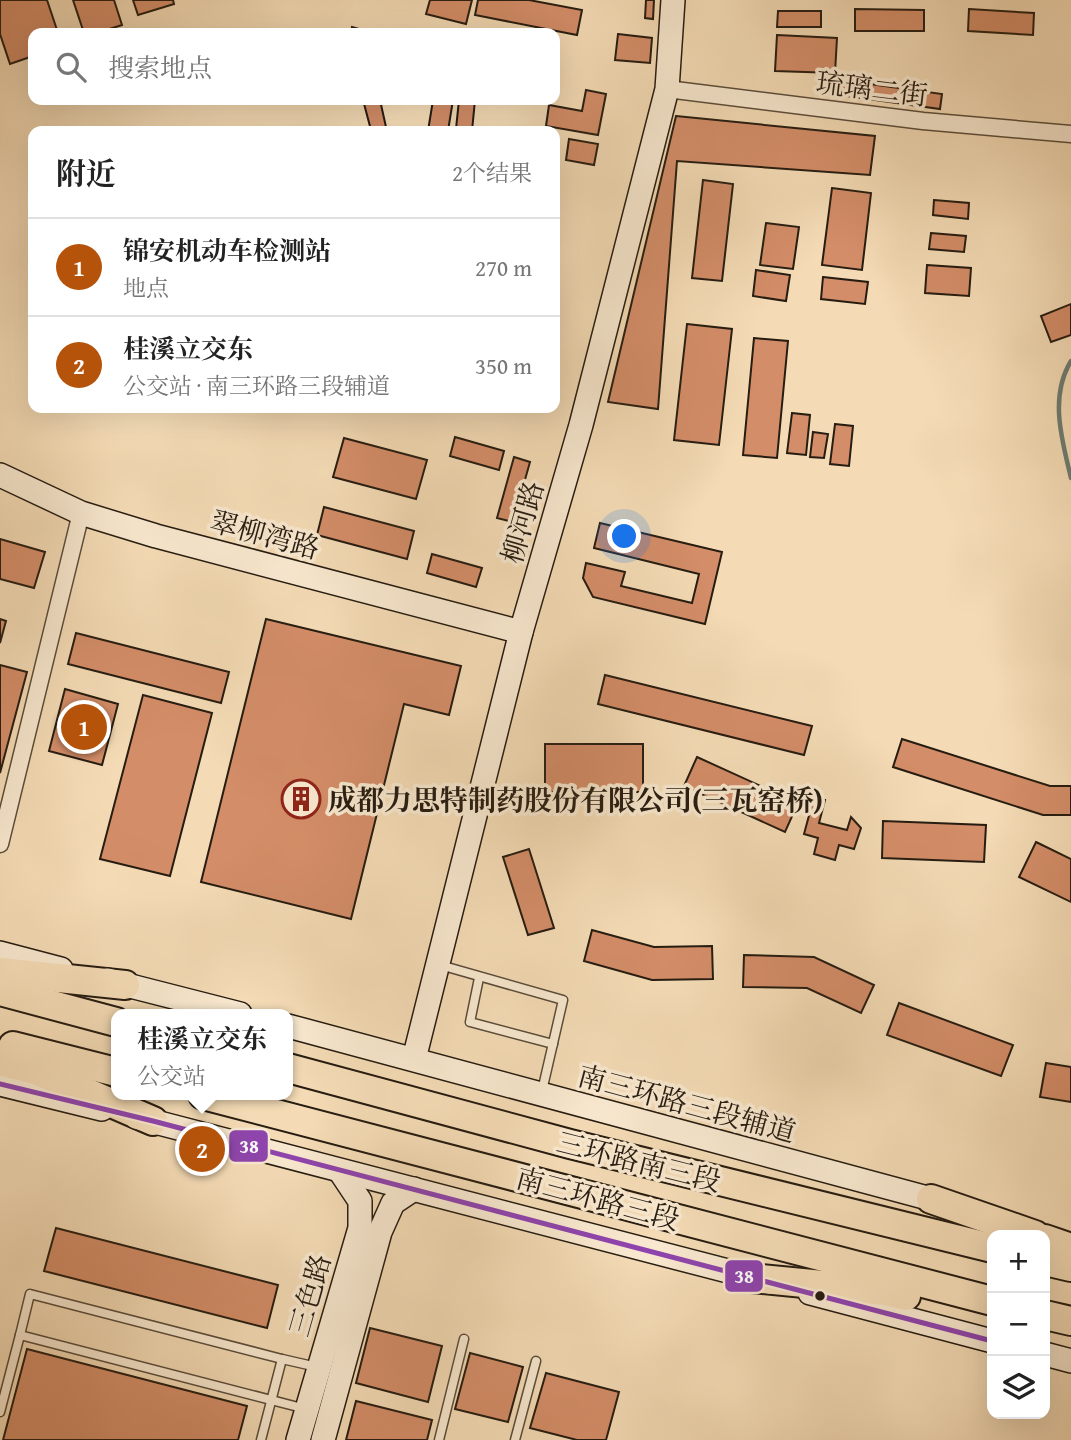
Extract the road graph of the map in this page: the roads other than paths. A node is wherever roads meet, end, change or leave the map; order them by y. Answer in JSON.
{"nodes":[{"id":1,"x":673,"y":0,"type":"edge"},
{"id":2,"x":667,"y":89,"type":"junction"},
{"id":3,"x":1071,"y":134,"type":"edge"},
{"id":4,"x":0,"y":475,"type":"edge"},
{"id":5,"x":81,"y":513,"type":"junction"},
{"id":6,"x":521,"y":632,"type":"junction"},
{"id":7,"x":0,"y":844,"type":"edge"},
{"id":8,"x":0,"y":953,"type":"edge"},
{"id":9,"x":439,"y":964,"type":"junction"},
{"id":10,"x":0,"y":972,"type":"edge"},
{"id":11,"x":479,"y":978,"type":"junction"},
{"id":12,"x":125,"y":985,"type":"junction"},
{"id":13,"x":0,"y":991,"type":"edge"},
{"id":14,"x":220,"y":1009,"type":"edge"},
{"id":15,"x":111,"y":1022,"type":"edge"},
{"id":16,"x":293,"y":1027,"type":"edge"},
{"id":17,"x":0,"y":1042,"type":"edge"},
{"id":18,"x":553,"y":1044,"type":"junction"},
{"id":19,"x":414,"y":1059,"type":"junction"},
{"id":20,"x":0,"y":1061,"type":"edge"},
{"id":21,"x":293,"y":1069,"type":"edge"},
{"id":22,"x":111,"y":1071,"type":"edge"},
{"id":23,"x":7,"y":1089,"type":"edge"},
{"id":24,"x":541,"y":1094,"type":"junction"},
{"id":25,"x":223,"y":1100,"type":"edge"},
{"id":26,"x":153,"y":1121,"type":"junction"},
{"id":27,"x":340,"y":1171,"type":"junction"},
{"id":28,"x":414,"y":1189,"type":"junction"},
{"id":29,"x":930,"y":1199,"type":"junction"},
{"id":30,"x":1020,"y":1230,"type":"edge"},
{"id":31,"x":1071,"y":1234,"type":"edge"},
{"id":32,"x":1050,"y":1241,"type":"edge"},
{"id":33,"x":987,"y":1247,"type":"edge"},
{"id":34,"x":1071,"y":1248,"type":"edge"},
{"id":35,"x":1050,"y":1262,"type":"edge"},
{"id":36,"x":1071,"y":1267,"type":"edge"},
{"id":37,"x":752,"y":1278,"type":"junction"},
{"id":38,"x":987,"y":1300,"type":"edge"},
{"id":39,"x":987,"y":1316,"type":"edge"},
{"id":40,"x":1050,"y":1316,"type":"edge"},
{"id":41,"x":1071,"y":1321,"type":"edge"},
{"id":42,"x":1050,"y":1331,"type":"edge"},
{"id":43,"x":20,"y":1335,"type":"junction"},
{"id":44,"x":1071,"y":1337,"type":"edge"},
{"id":45,"x":464,"y":1339,"type":"dead end"},
{"id":46,"x":987,"y":1339,"type":"edge"},
{"id":47,"x":1050,"y":1355,"type":"edge"},
{"id":48,"x":282,"y":1359,"type":"junction"},
{"id":49,"x":536,"y":1361,"type":"dead end"},
{"id":50,"x":1071,"y":1361,"type":"edge"},
{"id":51,"x":319,"y":1368,"type":"junction"},
{"id":52,"x":272,"y":1399,"type":"junction"},
{"id":53,"x":307,"y":1410,"type":"junction"},
{"id":54,"x":0,"y":1412,"type":"edge"},
{"id":55,"x":261,"y":1440,"type":"edge"},
{"id":56,"x":299,"y":1440,"type":"edge"},
{"id":57,"x":323,"y":1440,"type":"edge"},
{"id":58,"x":439,"y":1440,"type":"edge"},
{"id":59,"x":515,"y":1440,"type":"edge"}],
"edges":[{"from":1,"to":2,"type":"main road","name":"柳河路"},
{"from":2,"to":3,"type":"street","name":"琉璃二街"},
{"from":2,"to":6,"type":"main road","name":"柳河路"},
{"from":4,"to":5,"type":"main road","name":"翠柳湾路"},
{"from":5,"to":6,"type":"main road","name":"翠柳湾路"},
{"from":5,"to":7,"type":"street"},
{"from":6,"to":9,"type":"main road","name":"柳河路"},
{"from":8,"to":12,"type":"main road"},
{"from":9,"to":11,"type":"lane"},
{"from":9,"to":19,"type":"main road","name":"柳河路"},
{"from":10,"to":12,"type":"highway"},
{"from":11,"to":18,"type":"lane"},
{"from":11,"to":18,"type":"lane"},
{"from":12,"to":14,"type":"main road"},
{"from":13,"to":15,"type":"highway"},
{"from":16,"to":19,"type":"main road","name":"南三环路三段辅道"},
{"from":17,"to":22,"type":"highway"},
{"from":18,"to":24,"type":"lane"},
{"from":19,"to":24,"type":"main road","name":"南三环路三段辅道"},
{"from":20,"to":26,"type":"highway"},
{"from":21,"to":33,"type":"highway","name":"三环路南三段"},
{"from":23,"to":26,"type":"main road"},
{"from":24,"to":29,"type":"main road","name":"南三环路三段辅道"},
{"from":25,"to":38,"type":"highway","name":"南三环路三段"},
{"from":26,"to":27,"type":"main road"},
{"from":27,"to":28,"type":"main road"},
{"from":27,"to":51,"type":"main road","name":"三色路"},
{"from":28,"to":37,"type":"main road"},
{"from":28,"to":57,"type":"main road","name":"三色路"},
{"from":29,"to":30,"type":"highway"},
{"from":29,"to":31,"type":"main road","name":"南三环路三段辅道"},
{"from":32,"to":34,"type":"highway"},
{"from":35,"to":36,"type":"highway"},
{"from":37,"to":39,"type":"highway"},
{"from":37,"to":46,"type":"main road"},
{"from":40,"to":41,"type":"highway"},
{"from":42,"to":44,"type":"highway"},
{"from":43,"to":48,"type":"lane"},
{"from":43,"to":52,"type":"lane"},
{"from":43,"to":54,"type":"lane"},
{"from":45,"to":58,"type":"lane"},
{"from":47,"to":50,"type":"main road"},
{"from":48,"to":51,"type":"lane"},
{"from":48,"to":52,"type":"lane"},
{"from":49,"to":59,"type":"lane"},
{"from":51,"to":53,"type":"main road","name":"三色路"},
{"from":52,"to":53,"type":"lane"},
{"from":52,"to":55,"type":"lane"},
{"from":53,"to":56,"type":"main road","name":"三色路"}]}
